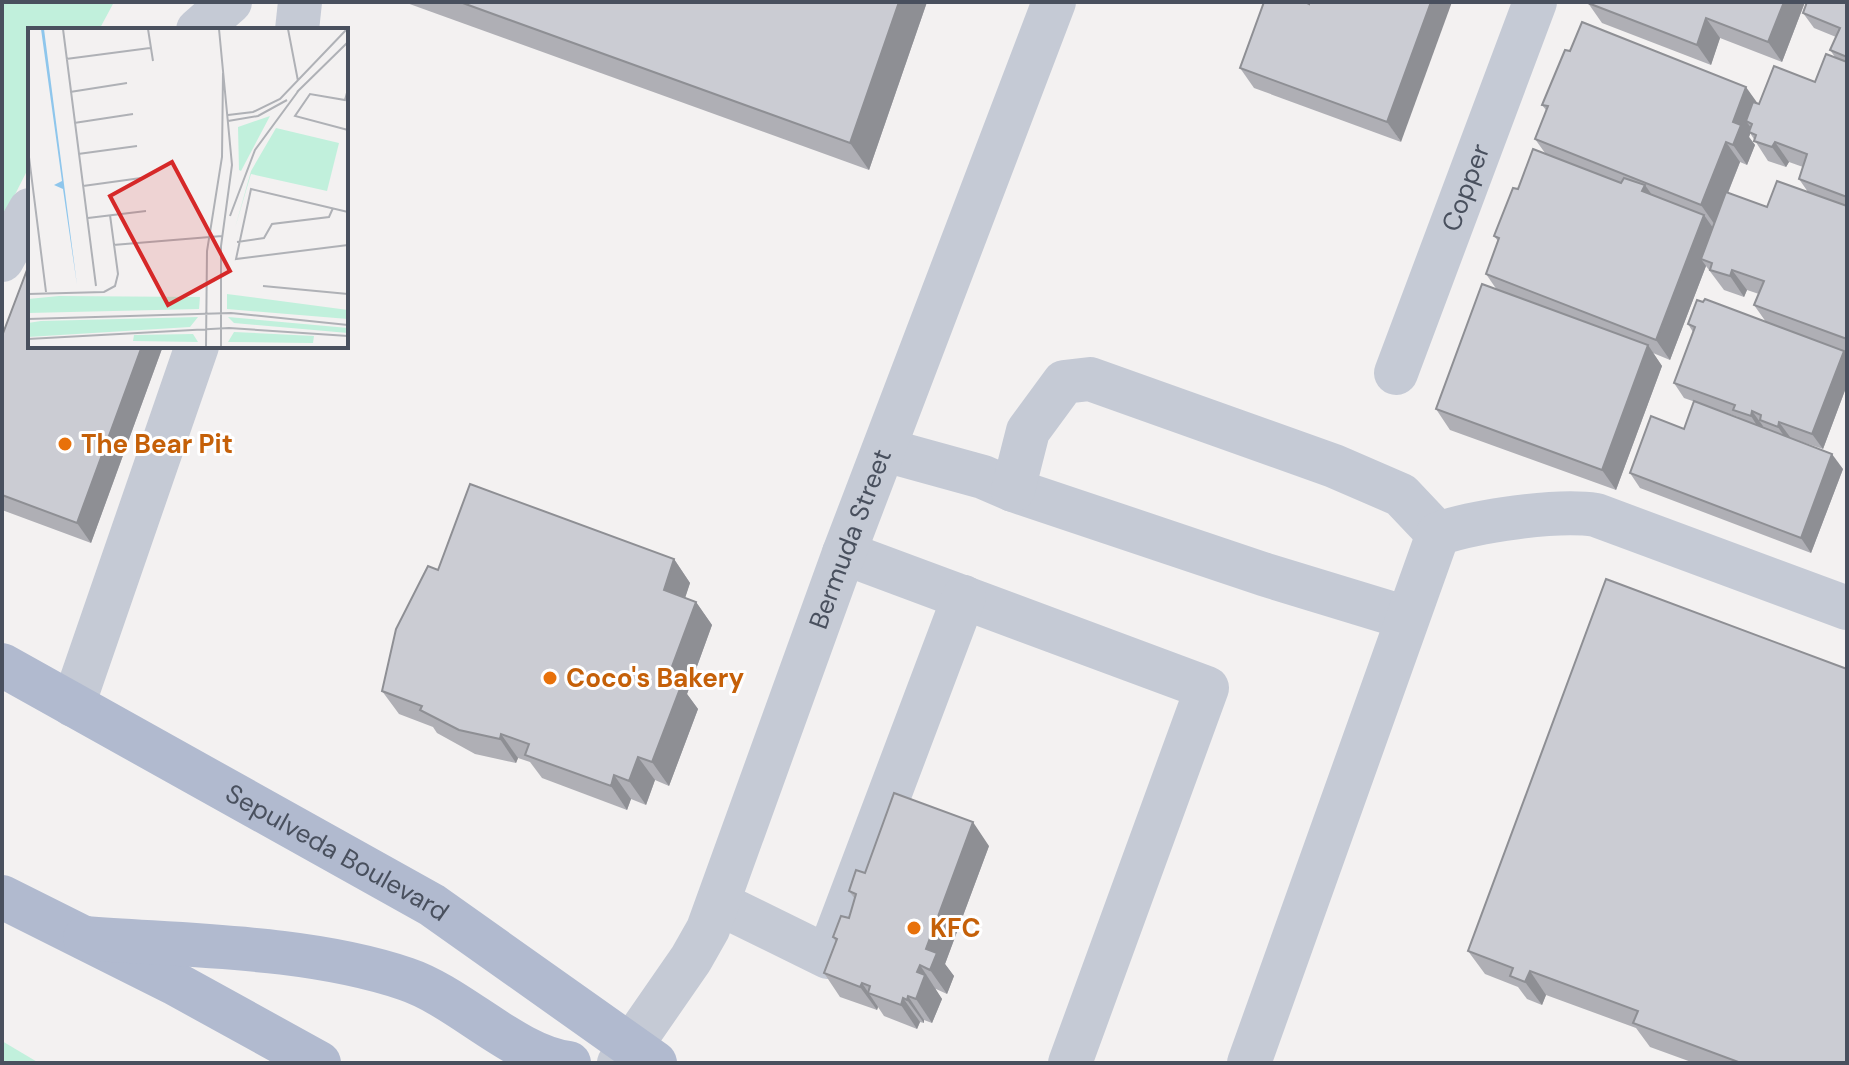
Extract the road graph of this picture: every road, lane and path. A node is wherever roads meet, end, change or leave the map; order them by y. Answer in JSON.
{"nodes":[{"id":1,"x":230,"y":2,"type":"edge"},
{"id":2,"x":300,"y":2,"type":"edge"},
{"id":3,"x":1054,"y":2,"type":"edge"},
{"id":4,"x":1535,"y":2,"type":"edge"},
{"id":5,"x":200,"y":28,"type":"edge"},
{"id":6,"x":297,"y":28,"type":"edge"},
{"id":7,"x":28,"y":214,"type":"edge"},
{"id":8,"x":2,"y":260,"type":"edge"},
{"id":9,"x":196,"y":348,"type":"edge"},
{"id":10,"x":1396,"y":373,"type":"dead end"},
{"id":11,"x":885,"y":450,"type":"junction"},
{"id":12,"x":1013,"y":490,"type":"junction"},
{"id":13,"x":1438,"y":534,"type":"junction"},
{"id":14,"x":844,"y":553,"type":"junction"},
{"id":15,"x":964,"y":597,"type":"junction"},
{"id":16,"x":1847,"y":608,"type":"edge"},
{"id":17,"x":1407,"y":618,"type":"junction"},
{"id":18,"x":2,"y":665,"type":"edge"},
{"id":19,"x":73,"y":705,"type":"junction"},
{"id":20,"x":2,"y":897,"type":"edge"},
{"id":21,"x":718,"y":903,"type":"junction"},
{"id":22,"x":85,"y":938,"type":"junction"},
{"id":23,"x":635,"y":1057,"type":"edge"},
{"id":24,"x":319,"y":1063,"type":"edge"},
{"id":25,"x":569,"y":1063,"type":"edge"},
{"id":26,"x":588,"y":1063,"type":"edge"},
{"id":27,"x":1070,"y":1063,"type":"edge"},
{"id":28,"x":1249,"y":1063,"type":"edge"}],
"edges":[{"from":1,"to":5,"type":"street"},
{"from":2,"to":6,"type":"street"},
{"from":3,"to":11,"type":"street","name":"Bermuda Street"},
{"from":4,"to":10,"type":"street","name":"Copper"},
{"from":7,"to":8,"type":"street"},
{"from":9,"to":19,"type":"street"},
{"from":11,"to":12,"type":"street"},
{"from":11,"to":14,"type":"street","name":"Bermuda Street"},
{"from":12,"to":13,"type":"street"},
{"from":12,"to":17,"type":"street"},
{"from":13,"to":16,"type":"street"},
{"from":13,"to":17,"type":"street"},
{"from":14,"to":15,"type":"street"},
{"from":14,"to":21,"type":"street","name":"Bermuda Street"},
{"from":15,"to":21,"type":"street"},
{"from":15,"to":27,"type":"street"},
{"from":17,"to":28,"type":"street"},
{"from":18,"to":19,"type":"main road","name":"Sepulveda Boulevard"},
{"from":19,"to":23,"type":"main road","name":"Sepulveda Boulevard"},
{"from":20,"to":22,"type":"main road"},
{"from":21,"to":23,"type":"street","name":"Bermuda Street"},
{"from":22,"to":24,"type":"main road"},
{"from":22,"to":25,"type":"main road"},
{"from":23,"to":26,"type":"main road"}]}
